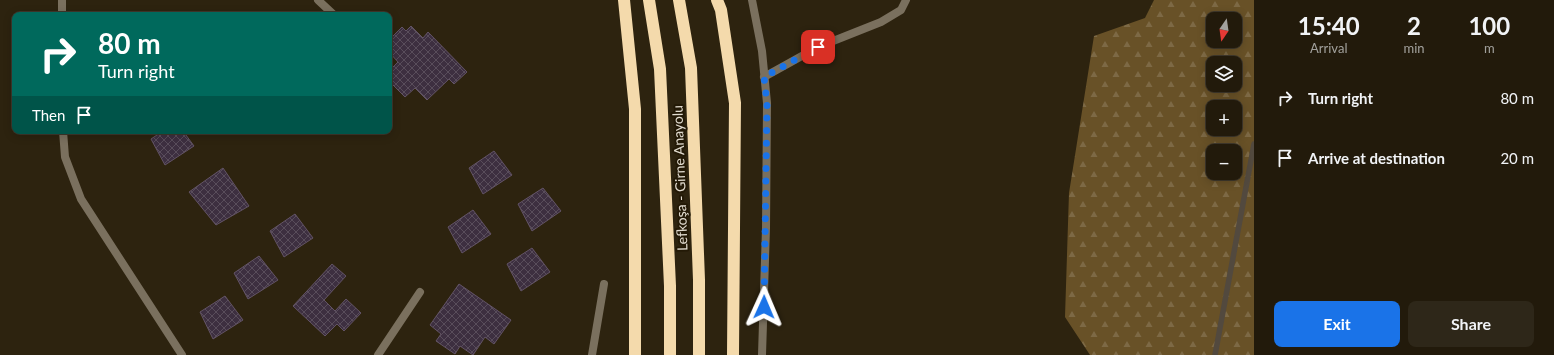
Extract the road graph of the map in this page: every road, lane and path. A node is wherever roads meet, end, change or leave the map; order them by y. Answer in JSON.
{"nodes":[{"id":1,"x":62,"y":0,"type":"edge"},
{"id":2,"x":318,"y":0,"type":"edge"},
{"id":3,"x":624,"y":0,"type":"edge"},
{"id":4,"x":649,"y":0,"type":"edge"},
{"id":5,"x":679,"y":0,"type":"edge"},
{"id":6,"x":717,"y":0,"type":"edge"},
{"id":7,"x":752,"y":0,"type":"edge"},
{"id":8,"x":906,"y":0,"type":"edge"},
{"id":9,"x":62,"y":12,"type":"edge"},
{"id":10,"x":331,"y":12,"type":"edge"},
{"id":11,"x":764,"y":77,"type":"junction"},
{"id":12,"x":63,"y":134,"type":"edge"},
{"id":13,"x":604,"y":284,"type":"dead end"},
{"id":14,"x":420,"y":292,"type":"dead end"},
{"id":15,"x":182,"y":355,"type":"edge"},
{"id":16,"x":378,"y":355,"type":"edge"},
{"id":17,"x":592,"y":355,"type":"edge"},
{"id":18,"x":635,"y":355,"type":"edge"},
{"id":19,"x":670,"y":355,"type":"edge"},
{"id":20,"x":699,"y":355,"type":"edge"},
{"id":21,"x":733,"y":355,"type":"edge"},
{"id":22,"x":762,"y":355,"type":"edge"}],
"edges":[{"from":1,"to":9,"type":"street"},
{"from":2,"to":10,"type":"street"},
{"from":3,"to":18,"type":"highway"},
{"from":4,"to":19,"type":"highway","name":"Lefkoşa - Girne Anayolu"},
{"from":5,"to":20,"type":"highway","name":"Lefkoşa - Girne Anayolu"},
{"from":6,"to":21,"type":"highway"},
{"from":7,"to":11,"type":"street"},
{"from":8,"to":11,"type":"street"},
{"from":11,"to":22,"type":"street"},
{"from":12,"to":15,"type":"street"},
{"from":13,"to":17,"type":"street"},
{"from":14,"to":16,"type":"street"}]}
